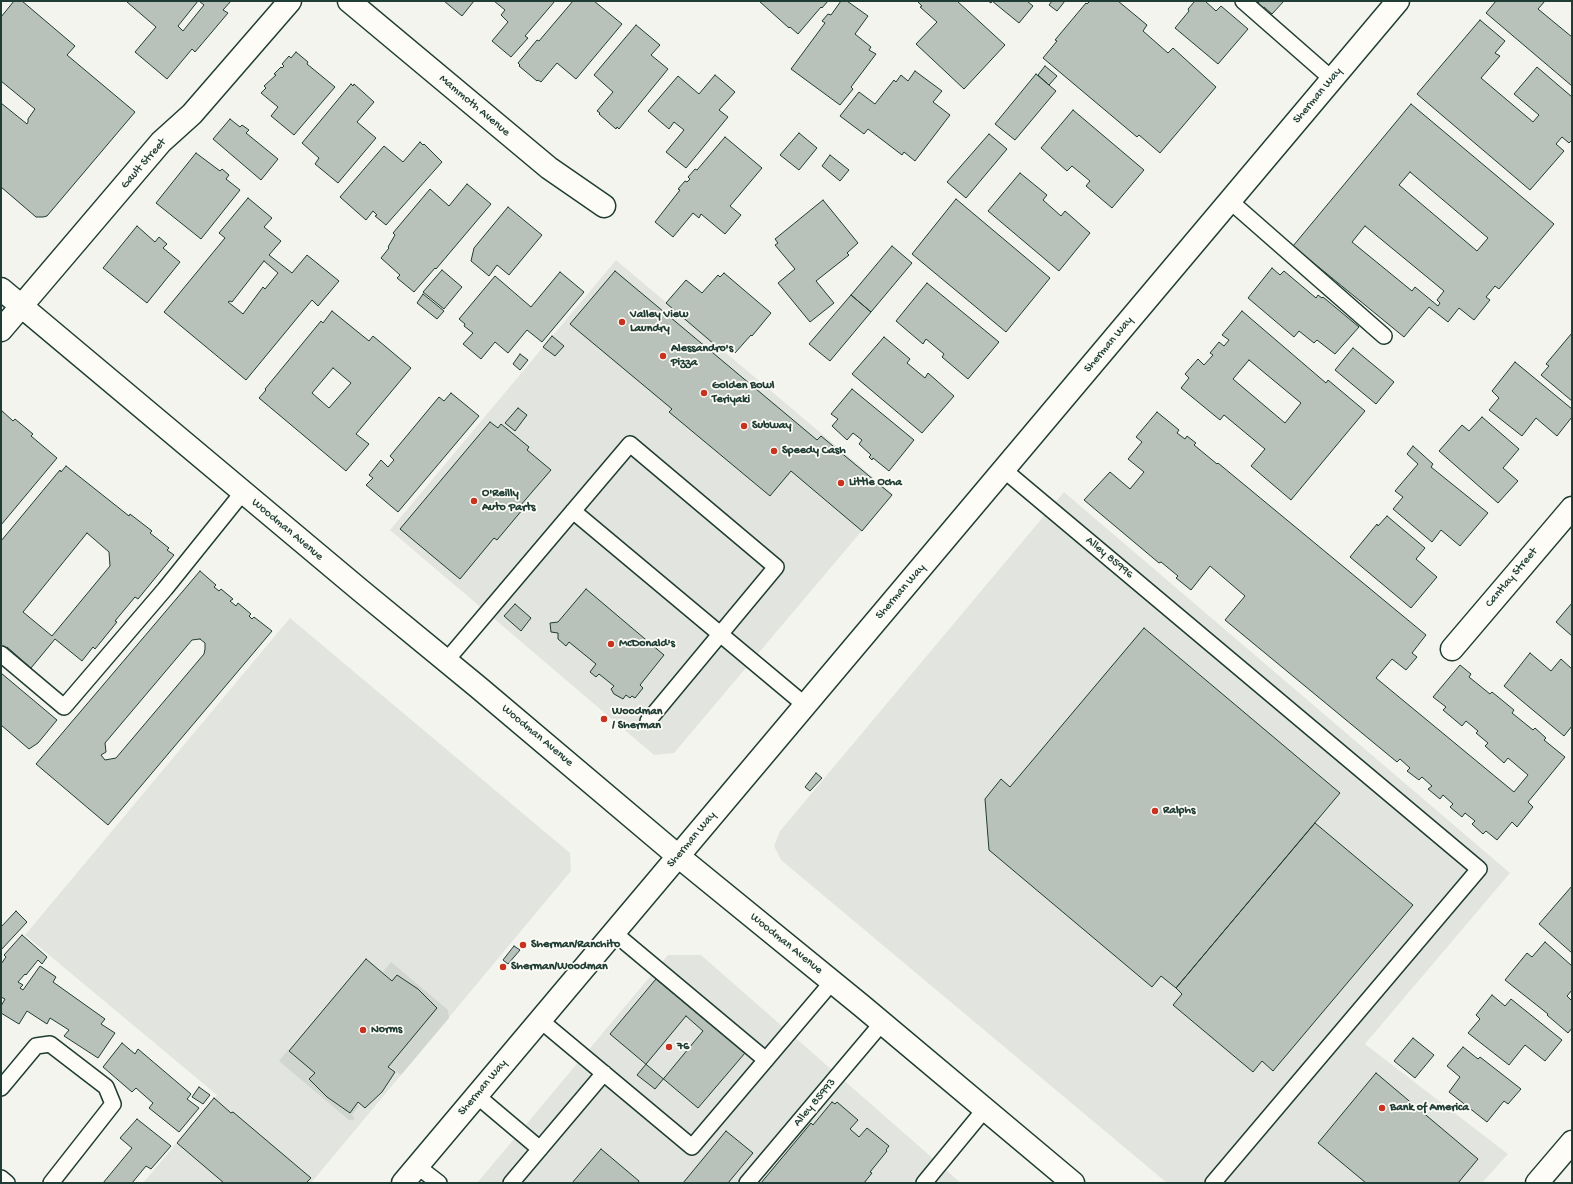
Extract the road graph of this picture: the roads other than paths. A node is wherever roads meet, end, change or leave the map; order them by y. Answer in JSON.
{"nodes":[{"id":1,"x":290,"y":1,"type":"edge"},
{"id":2,"x":348,"y":1,"type":"edge"},
{"id":3,"x":1243,"y":1,"type":"edge"},
{"id":4,"x":1398,"y":1,"type":"edge"},
{"id":5,"x":1332,"y":79,"type":"junction"},
{"id":6,"x":1230,"y":201,"type":"junction"},
{"id":7,"x":604,"y":206,"type":"dead end"},
{"id":8,"x":1,"y":290,"type":"edge"},
{"id":9,"x":21,"y":306,"type":"junction"},
{"id":10,"x":1,"y":330,"type":"edge"},
{"id":11,"x":1384,"y":336,"type":"dead end"},
{"id":12,"x":1004,"y":470,"type":"junction"},
{"id":13,"x":243,"y":492,"type":"junction"},
{"id":14,"x":1572,"y":508,"type":"edge"},
{"id":15,"x":573,"y":511,"type":"junction"},
{"id":16,"x":720,"y":634,"type":"junction"},
{"id":17,"x":1452,"y":649,"type":"dead end"},
{"id":18,"x":1,"y":654,"type":"edge"},
{"id":19,"x":446,"y":661,"type":"junction"},
{"id":20,"x":805,"y":705,"type":"junction"},
{"id":21,"x":648,"y":721,"type":"dead end"},
{"id":22,"x":678,"y":856,"type":"junction"},
{"id":23,"x":613,"y":932,"type":"junction"},
{"id":24,"x":832,"y":982,"type":"junction"},
{"id":25,"x":540,"y":1020,"type":"junction"},
{"id":26,"x":882,"y":1024,"type":"junction"},
{"id":27,"x":766,"y":1060,"type":"junction"},
{"id":28,"x":604,"y":1073,"type":"junction"},
{"id":29,"x":1,"y":1088,"type":"edge"},
{"id":30,"x":476,"y":1096,"type":"junction"},
{"id":31,"x":985,"y":1109,"type":"junction"},
{"id":32,"x":1572,"y":1142,"type":"edge"},
{"id":33,"x":540,"y":1149,"type":"junction"},
{"id":34,"x":417,"y":1166,"type":"junction"},
{"id":35,"x":1,"y":1178,"type":"edge"},
{"id":36,"x":1540,"y":1182,"type":"edge"},
{"id":37,"x":7,"y":1183,"type":"edge"},
{"id":38,"x":51,"y":1183,"type":"edge"},
{"id":39,"x":403,"y":1183,"type":"edge"},
{"id":40,"x":439,"y":1183,"type":"edge"},
{"id":41,"x":511,"y":1183,"type":"edge"},
{"id":42,"x":747,"y":1183,"type":"edge"},
{"id":43,"x":924,"y":1183,"type":"edge"},
{"id":44,"x":1073,"y":1183,"type":"edge"},
{"id":45,"x":1213,"y":1183,"type":"edge"}],
"edges":[{"from":1,"to":9,"type":"main road","name":"Gault Street"},
{"from":2,"to":7,"type":"main road","name":"Mammoth Avenue"},
{"from":3,"to":5,"type":"lane"},
{"from":4,"to":5,"type":"main road","name":"Sherman Way"},
{"from":5,"to":6,"type":"main road","name":"Sherman Way"},
{"from":6,"to":11,"type":"lane"},
{"from":6,"to":12,"type":"main road","name":"Sherman Way"},
{"from":8,"to":9,"type":"main road","name":"Woodman Avenue"},
{"from":9,"to":10,"type":"main road","name":"Gault Street"},
{"from":9,"to":13,"type":"main road","name":"Woodman Avenue"},
{"from":12,"to":20,"type":"main road","name":"Sherman Way"},
{"from":12,"to":45,"type":"lane","name":"Alley 85996"},
{"from":13,"to":18,"type":"lane"},
{"from":13,"to":19,"type":"main road","name":"Woodman Avenue"},
{"from":14,"to":17,"type":"main road","name":"Cantlay Street"},
{"from":15,"to":16,"type":"lane"},
{"from":15,"to":16,"type":"lane"},
{"from":15,"to":19,"type":"lane"},
{"from":16,"to":20,"type":"lane"},
{"from":16,"to":21,"type":"lane"},
{"from":19,"to":22,"type":"main road","name":"Woodman Avenue"},
{"from":20,"to":22,"type":"main road","name":"Sherman Way"},
{"from":22,"to":23,"type":"main road","name":"Sherman Way"},
{"from":22,"to":24,"type":"main road","name":"Woodman Avenue"},
{"from":23,"to":25,"type":"main road","name":"Sherman Way"},
{"from":23,"to":27,"type":"lane"},
{"from":24,"to":26,"type":"main road","name":"Woodman Avenue"},
{"from":24,"to":27,"type":"lane"},
{"from":25,"to":28,"type":"lane"},
{"from":25,"to":30,"type":"main road","name":"Sherman Way"},
{"from":26,"to":31,"type":"main road","name":"Woodman Avenue"},
{"from":26,"to":42,"type":"lane","name":"Alley 85993"},
{"from":27,"to":28,"type":"lane"},
{"from":28,"to":33,"type":"lane"},
{"from":29,"to":38,"type":"lane"},
{"from":30,"to":33,"type":"lane"},
{"from":30,"to":34,"type":"main road","name":"Sherman Way"},
{"from":31,"to":43,"type":"lane"},
{"from":31,"to":44,"type":"main road","name":"Woodman Avenue"},
{"from":32,"to":36,"type":"main road"},
{"from":33,"to":41,"type":"lane"},
{"from":34,"to":39,"type":"main road","name":"Sherman Way"},
{"from":34,"to":40,"type":"lane"},
{"from":35,"to":37,"type":"lane"}]}
